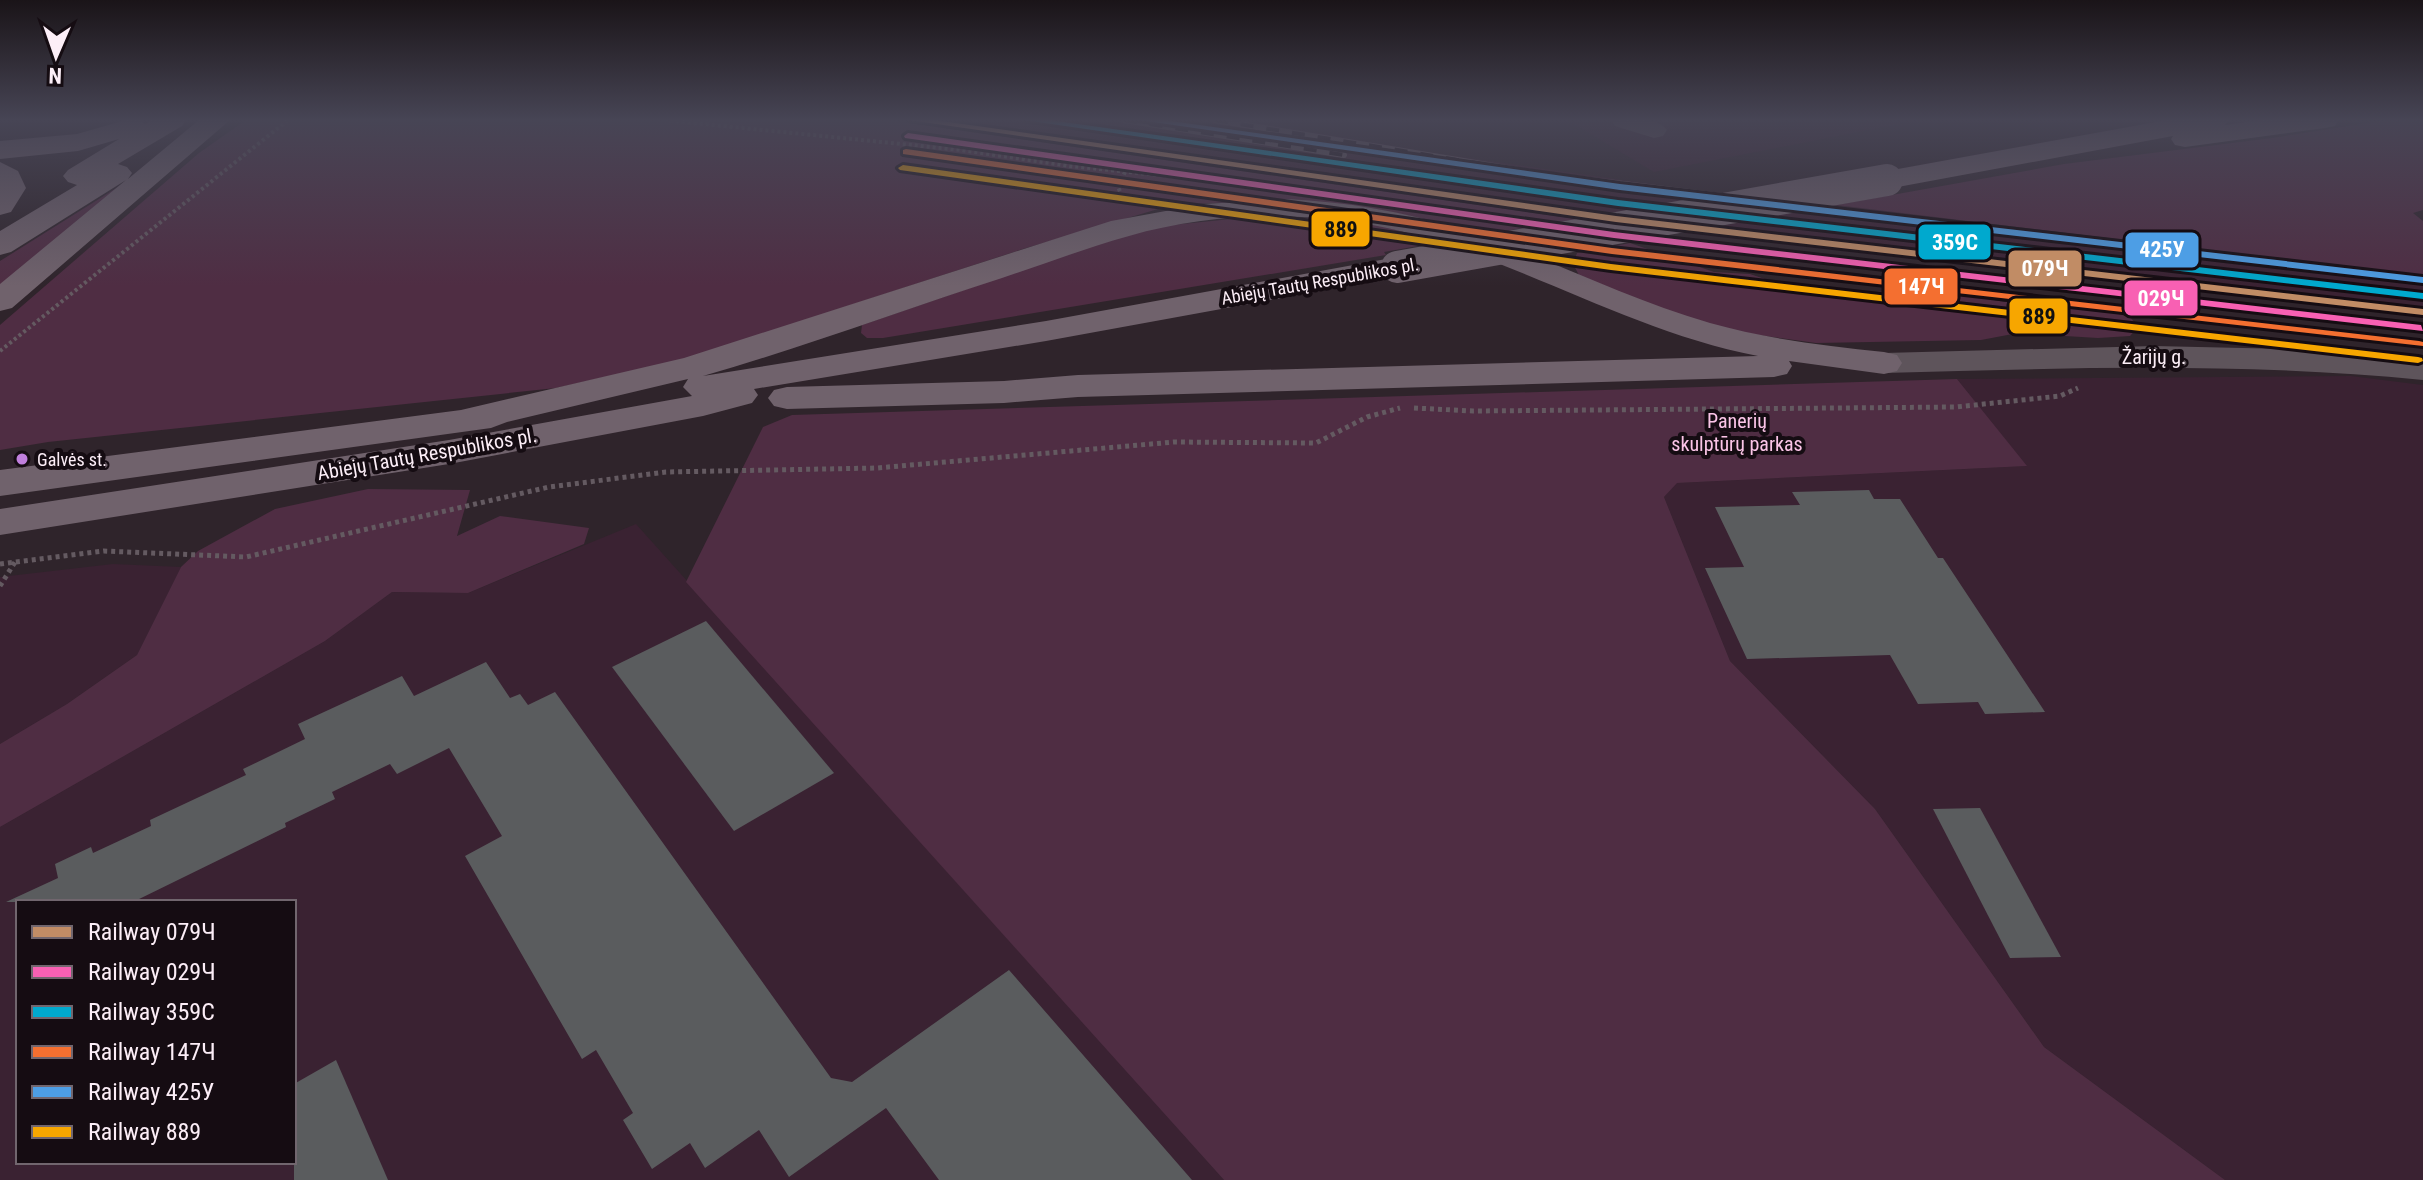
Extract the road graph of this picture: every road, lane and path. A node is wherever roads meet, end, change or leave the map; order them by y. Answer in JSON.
{"nodes":[{"id":1,"x":5,"y":175,"type":"edge"},
{"id":2,"x":79,"y":175,"type":"edge"},
{"id":3,"x":116,"y":175,"type":"edge"},
{"id":4,"x":150,"y":175,"type":"edge"},
{"id":5,"x":219,"y":175,"type":"edge"},
{"id":6,"x":1167,"y":175,"type":"edge"},
{"id":7,"x":1914,"y":175,"type":"edge"},
{"id":8,"x":1240,"y":183,"type":"dead end"},
{"id":9,"x":0,"y":206,"type":"edge"},
{"id":10,"x":0,"y":222,"type":"edge"},
{"id":11,"x":0,"y":245,"type":"edge"},
{"id":12,"x":0,"y":301,"type":"edge"},
{"id":13,"x":1671,"y":322,"type":"junction"},
{"id":14,"x":1046,"y":331,"type":"junction"},
{"id":15,"x":0,"y":351,"type":"edge"},
{"id":16,"x":849,"y":363,"type":"junction"},
{"id":17,"x":1884,"y":363,"type":"junction"},
{"id":18,"x":1672,"y":368,"type":"junction"},
{"id":19,"x":2423,"y":370,"type":"edge"},
{"id":20,"x":1078,"y":386,"type":"junction"},
{"id":21,"x":2021,"y":401,"type":"dead end"},
{"id":22,"x":703,"y":405,"type":"junction"},
{"id":23,"x":461,"y":421,"type":"junction"},
{"id":24,"x":0,"y":483,"type":"edge"},
{"id":25,"x":0,"y":522,"type":"edge"},
{"id":26,"x":16,"y":562,"type":"junction"},
{"id":27,"x":0,"y":564,"type":"edge"},
{"id":28,"x":0,"y":586,"type":"edge"}],
"edges":[{"from":1,"to":9,"type":"highway"},
{"from":2,"to":10,"type":"highway"},
{"from":3,"to":11,"type":"highway"},
{"from":4,"to":12,"type":"highway"},
{"from":5,"to":15,"type":"path"},
{"from":6,"to":8,"type":"path"},
{"from":7,"to":14,"type":"highway","name":"Abiejų Tautų Respublikos pl.","bridge":true},
{"from":13,"to":17,"type":"highway"},
{"from":13,"to":18,"type":"highway"},
{"from":13,"to":23,"type":"highway"},
{"from":14,"to":16,"type":"highway","name":"Abiejų Tautų Respublikos pl."},
{"from":14,"to":20,"type":"highway"},
{"from":16,"to":22,"type":"highway","name":"Abiejų Tautų Respublikos pl."},
{"from":16,"to":23,"type":"highway","name":"Abiejų Tautų Respublikos pl."},
{"from":17,"to":18,"type":"highway"},
{"from":17,"to":19,"type":"street","name":"Žarijų g."},
{"from":18,"to":20,"type":"highway"},
{"from":20,"to":22,"type":"highway"},
{"from":21,"to":26,"type":"path"},
{"from":22,"to":25,"type":"highway","name":"Abiejų Tautų Respublikos pl."},
{"from":23,"to":24,"type":"highway","name":"Abiejų Tautų Respublikos pl."},
{"from":26,"to":27,"type":"path"},
{"from":26,"to":28,"type":"path"}]}
